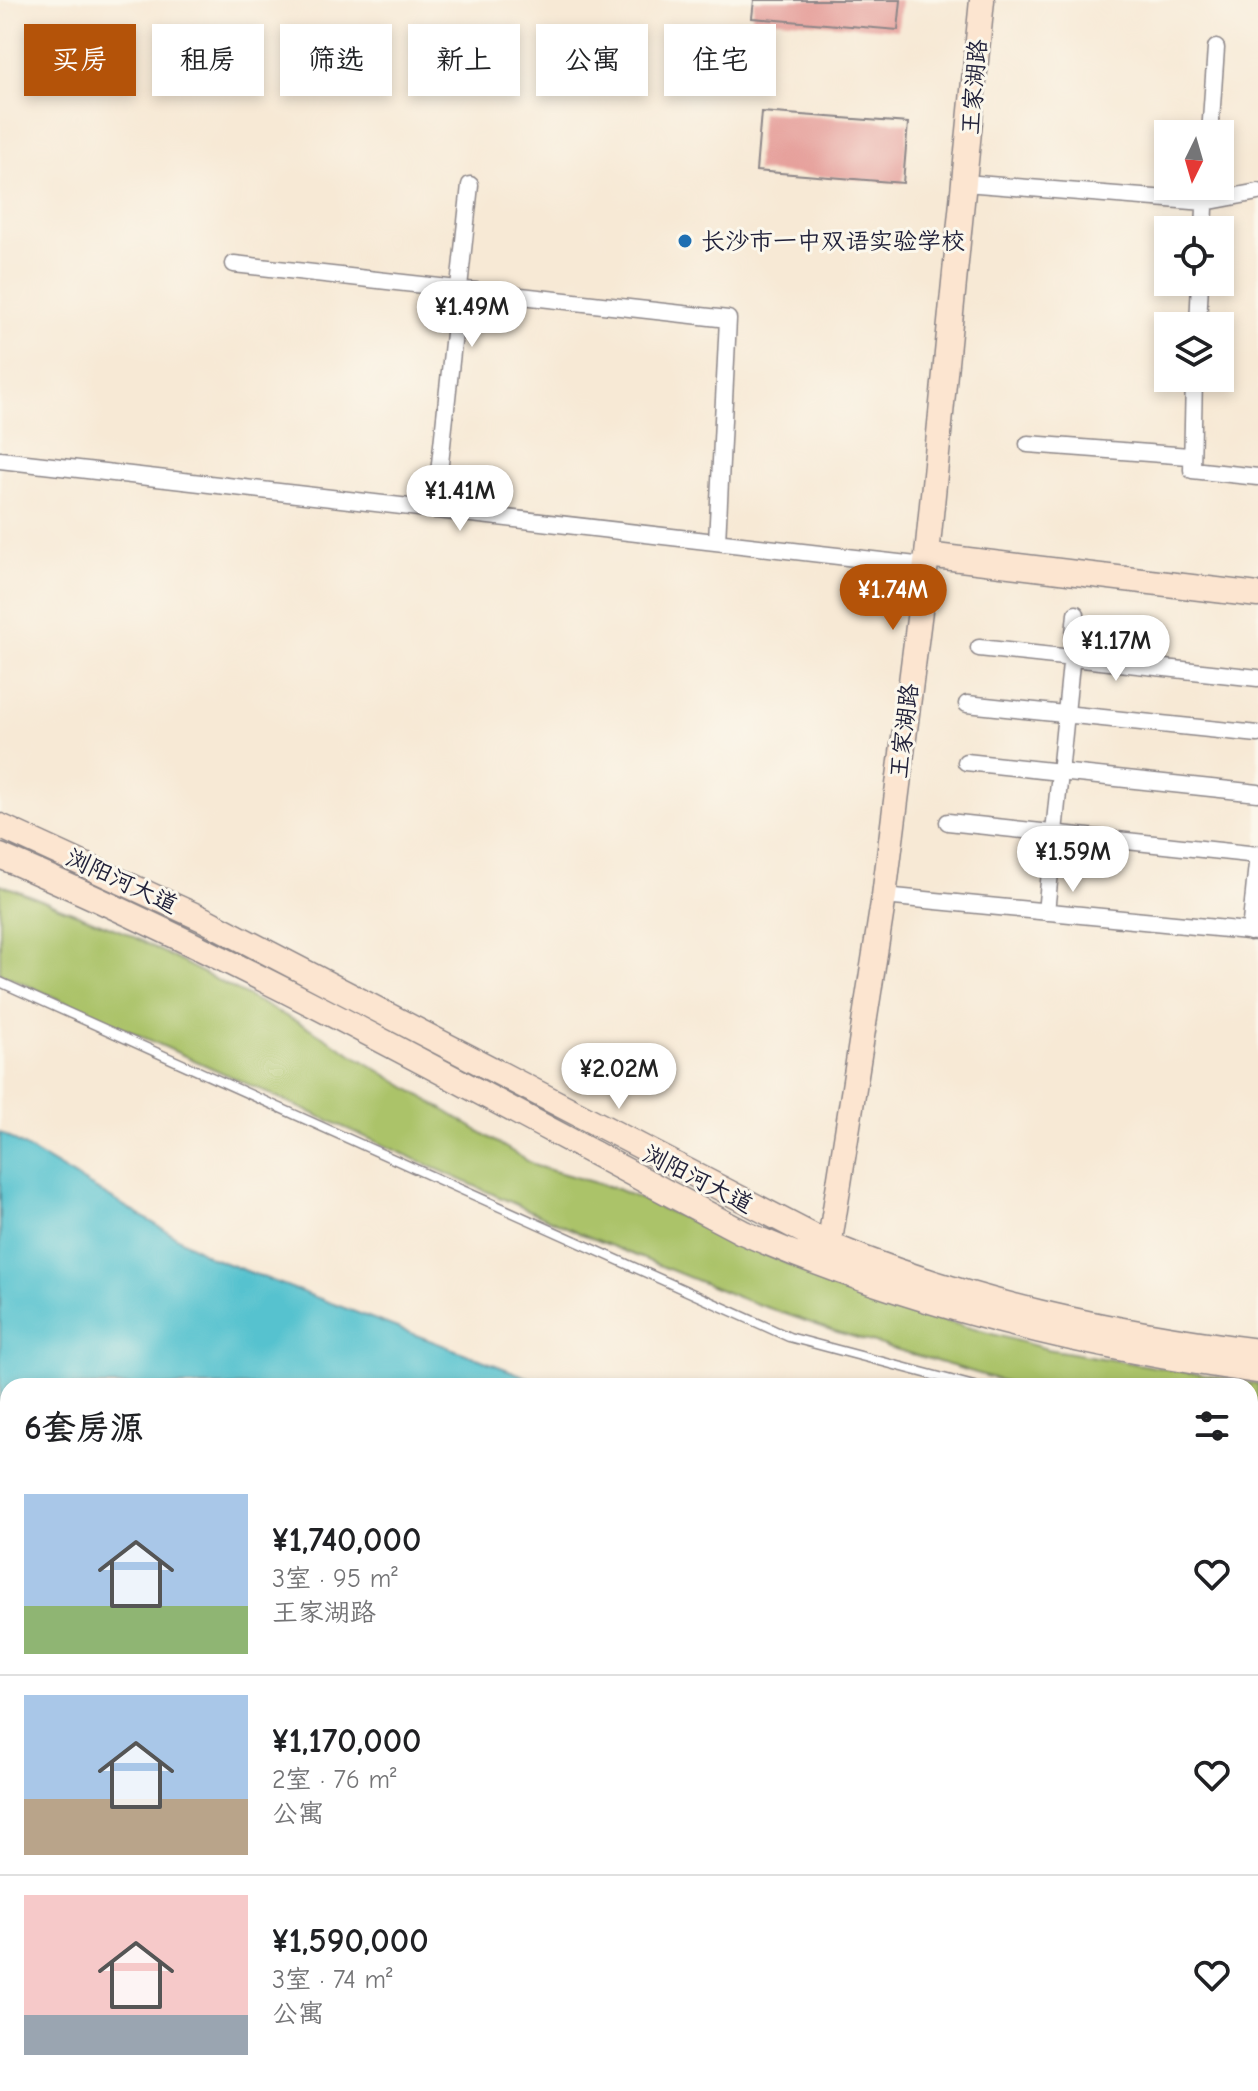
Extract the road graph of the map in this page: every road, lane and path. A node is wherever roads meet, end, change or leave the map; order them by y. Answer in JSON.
{"nodes":[{"id":1,"x":982,"y":0,"type":"edge"},
{"id":2,"x":1216,"y":48,"type":"dead end"},
{"id":3,"x":1211,"y":120,"type":"edge"},
{"id":4,"x":965,"y":183,"type":"junction"},
{"id":5,"x":470,"y":185,"type":"dead end"},
{"id":6,"x":1154,"y":192,"type":"edge"},
{"id":7,"x":1258,"y":192,"type":"edge"},
{"id":8,"x":1234,"y":193,"type":"edge"},
{"id":9,"x":234,"y":264,"type":"dead end"},
{"id":10,"x":459,"y":289,"type":"junction"},
{"id":11,"x":1193,"y":392,"type":"edge"},
{"id":12,"x":1028,"y":444,"type":"dead end"},
{"id":13,"x":1189,"y":456,"type":"junction"},
{"id":14,"x":0,"y":460,"type":"edge"},
{"id":15,"x":1258,"y":477,"type":"edge"},
{"id":16,"x":435,"y":510,"type":"junction"},
{"id":17,"x":717,"y":542,"type":"junction"},
{"id":18,"x":926,"y":560,"type":"junction"},
{"id":19,"x":1258,"y":595,"type":"edge"},
{"id":20,"x":1076,"y":614,"type":"dead end"},
{"id":21,"x":979,"y":648,"type":"dead end"},
{"id":22,"x":1072,"y":658,"type":"junction"},
{"id":23,"x":1258,"y":678,"type":"edge"},
{"id":24,"x":967,"y":704,"type":"dead end"},
{"id":25,"x":1064,"y":714,"type":"junction"},
{"id":26,"x":1258,"y":734,"type":"edge"},
{"id":27,"x":966,"y":762,"type":"dead end"},
{"id":28,"x":1059,"y":773,"type":"junction"},
{"id":29,"x":1258,"y":793,"type":"edge"},
{"id":30,"x":948,"y":822,"type":"dead end"},
{"id":31,"x":0,"y":826,"type":"edge"},
{"id":32,"x":1053,"y":834,"type":"junction"},
{"id":33,"x":1258,"y":855,"type":"edge"},
{"id":34,"x":0,"y":856,"type":"edge"},
{"id":35,"x":884,"y":896,"type":"junction"},
{"id":36,"x":1046,"y":912,"type":"junction"},
{"id":37,"x":1254,"y":932,"type":"edge"},
{"id":38,"x":0,"y":982,"type":"edge"},
{"id":39,"x":828,"y":1257,"type":"junction"},
{"id":40,"x":1258,"y":1351,"type":"edge"},
{"id":41,"x":1258,"y":1371,"type":"edge"},
{"id":42,"x":944,"y":1378,"type":"edge"}],
"edges":[{"from":1,"to":4,"type":"main road","name":"王家湖路"},
{"from":2,"to":3,"type":"street"},
{"from":4,"to":6,"type":"street"},
{"from":4,"to":18,"type":"main road","name":"王家湖路"},
{"from":5,"to":10,"type":"street"},
{"from":7,"to":8,"type":"street"},
{"from":9,"to":10,"type":"street"},
{"from":10,"to":16,"type":"street"},
{"from":10,"to":17,"type":"street"},
{"from":11,"to":13,"type":"street"},
{"from":12,"to":13,"type":"street"},
{"from":13,"to":15,"type":"street"},
{"from":14,"to":16,"type":"street"},
{"from":16,"to":17,"type":"street"},
{"from":17,"to":18,"type":"street"},
{"from":18,"to":19,"type":"main road"},
{"from":18,"to":35,"type":"main road","name":"王家湖路"},
{"from":20,"to":22,"type":"street"},
{"from":21,"to":22,"type":"street"},
{"from":22,"to":23,"type":"street"},
{"from":22,"to":25,"type":"street"},
{"from":24,"to":25,"type":"street"},
{"from":25,"to":26,"type":"street"},
{"from":25,"to":28,"type":"street"},
{"from":27,"to":28,"type":"street"},
{"from":28,"to":29,"type":"street"},
{"from":28,"to":32,"type":"street"},
{"from":30,"to":32,"type":"street"},
{"from":31,"to":39,"type":"main road","name":"浏阳河大道"},
{"from":32,"to":33,"type":"street"},
{"from":32,"to":36,"type":"street"},
{"from":33,"to":37,"type":"street"},
{"from":34,"to":39,"type":"main road","name":"浏阳河大道"},
{"from":35,"to":36,"type":"street"},
{"from":35,"to":39,"type":"main road","name":"王家湖路"},
{"from":36,"to":37,"type":"street"},
{"from":38,"to":42,"type":"lane"},
{"from":39,"to":40,"type":"main road","name":"浏阳河大道"},
{"from":39,"to":41,"type":"main road","name":"浏阳河大道"}]}
